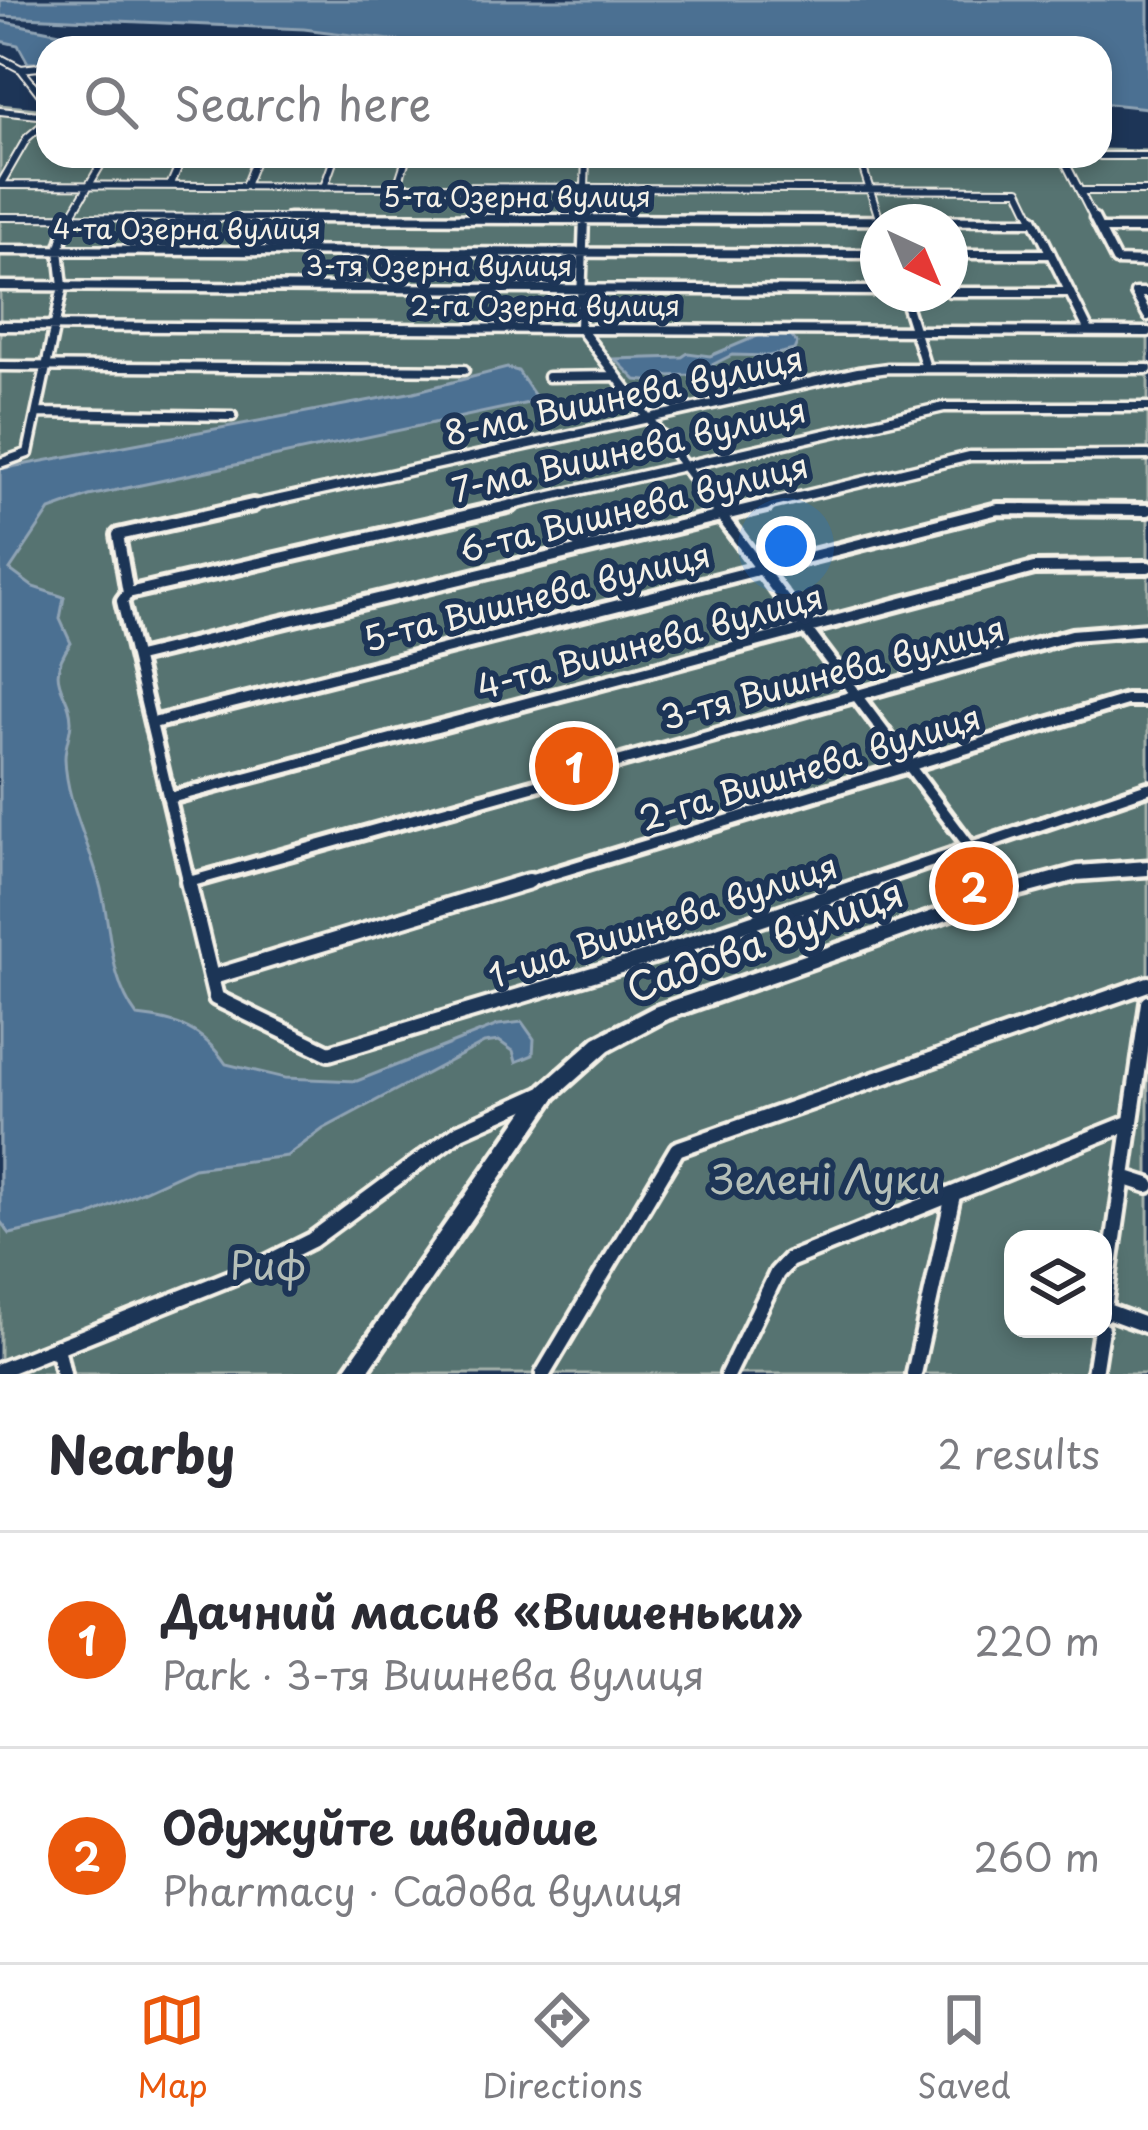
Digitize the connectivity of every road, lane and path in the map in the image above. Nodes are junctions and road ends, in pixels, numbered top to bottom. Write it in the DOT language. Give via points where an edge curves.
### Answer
graph roads {
  1 [pos="0,58"];
  2 [pos="36,67"];
  3 [pos="21,69"];
  4 [pos="36,88"];
  5 [pos="0,111"];
  6 [pos="36,116"];
  7 [pos="36,129"];
  8 [pos="1112,156"];
  9 [pos="1148,156"];
  10 [pos="99,168"];
  11 [pos="178,168"];
  12 [pos="252,168"];
  13 [pos="331,168"];
  14 [pos="403,168"];
  15 [pos="586,168"];
  16 [pos="863,168"];
  17 [pos="1068,168"];
  18 [pos="0,185"];
  19 [pos="88,186"];
  20 [pos="170,186"];
  21 [pos="244,186"];
  22 [pos="324,187"];
  23 [pos="397,187"];
  24 [pos="585,188"];
  25 [pos="870,190"];
  26 [pos="1080,191"];
  27 [pos="1148,191"];
  28 [pos="875,204"];
  29 [pos="0,217"];
  30 [pos="69,218"];
  31 [pos="584,219"];
  32 [pos="968,220"];
  33 [pos="1034,220"];
  34 [pos="860,221"];
  35 [pos="1100,229"];
  36 [pos="1148,229"];
  37 [pos="0,250"];
  38 [pos="59,250"];
  39 [pos="583,252"];
  40 [pos="860,254"];
  41 [pos="968,254"];
  42 [pos="1051,254"];
  43 [pos="1148,262"];
  44 [pos="0,286"];
  45 [pos="63,286"];
  46 [pos="581,289"];
  47 [pos="860,291"];
  48 [pos="968,292"];
  49 [pos="1070,292"];
  50 [pos="1148,293"];
  51 [pos="908,312"];
  52 [pos="1148,316"];
  53 [pos="0,326"];
  54 [pos="54,326"];
  55 [pos="580,328"];
  56 [pos="914,330"];
  57 [pos="1089,331"];
  58 [pos="1148,332"];
  59 [pos="0,366"];
  60 [pos="46,367"];
  61 [pos="926,368"];
  62 [pos="1148,369"];
  63 [pos="464,370"];
  64 [pos="614,376"];
  65 [pos="548,377"];
  66 [pos="1148,407"];
  67 [pos="38,413"];
  68 [pos="232,416"];
  69 [pos="647,419"];
  70 [pos="1148,455"];
  71 [pos="0,463"];
  72 [pos="682,465"];
  73 [pos="1148,510"];
  74 [pos="719,514"];
  75 [pos="1148,567"];
  76 [pos="760,569"];
  77 [pos="128,593"];
  78 [pos="805,628"];
  79 [pos="1148,629"];
  80 [pos="138,657"];
  81 [pos="854,693"];
  82 [pos="1148,700"];
  83 [pos="153,723"];
  84 [pos="910,767"];
  85 [pos="1148,788"];
  86 [pos="170,798"];
  87 [pos="972,849"];
  88 [pos="1148,868"];
  89 [pos="189,882"];
  90 [pos="1005,893"];
  91 [pos="213,977"];
  92 [pos="1148,984"];
  93 [pos="1148,1003"];
  94 [pos="1144,1065"];
  95 [pos="548,1092"];
  96 [pos="1131,1122"];
  97 [pos="1123,1177"];
  98 [pos="1148,1185"];
  99 [pos="953,1195"];
  100 [pos="1112,1251"];
  101 [pos="1112,1315"];
  102 [pos="1148,1326"];
  103 [pos="1100,1338"];
  104 [pos="57,1347"];
  105 [pos="0,1370"];
  106 [pos="63,1374"];
  107 [pos="353,1374"];
  108 [pos="543,1374"];
  109 [pos="728,1374"];
  110 [pos="914,1374"];
  111 [pos="1094,1374"];
  1 -- 3 [label="street"];
  2 -- 3 [label="street"];
  3 -- 4 [label="street"];
  5 -- 6 [label="street"];
  7 -- 18 [label="street"];
  8 -- 9 [label="street"];
  10 -- 19 [label="street"];
  11 -- 20 [label="street"];
  12 -- 21 [label="street"];
  13 -- 22 [label="street"];
  14 -- 23 [label="street"];
  15 -- 24 [label="street"];
  16 -- 25 [label="street"];
  17 -- 26 [label="street"];
  18 -- 19 [label="street"];
  19 -- 20 [label="street"];
  19 -- 30 [label="street"];
  20 -- 21 [label="street"];
  21 -- 22 [label="street"];
  22 -- 23 [label="street"];
  23 -- 24 [label="street"];
  24 -- 25 [label="street"];
  24 -- 31 [label="street"];
  25 -- 28 [label="street"];
  25 -- 33 [label="street" via="1019,190"];
  26 -- 27 [label="street"];
  26 -- 35 [label="street"];
  29 -- 30 [label="street, 5-та Озерна вулиця"];
  30 -- 31 [label="street, 5-та Озерна вулиця"];
  30 -- 38 [label="street"];
  31 -- 34 [label="street, 5-та Озерна вулиця"];
  31 -- 39 [label="street"];
  32 -- 33 [label="street, 5-та Озерна вулиця"];
  33 -- 42 [label="street"];
  35 -- 36 [label="street"];
  35 -- 43 [label="street" via="1116,261"];
  37 -- 38 [label="street, 4-та Озерна вулиця"];
  38 -- 39 [label="street, 4-та Озерна вулиця"];
  38 -- 45 [label="street"];
  39 -- 40 [label="street, 4-та Озерна вулиця"];
  39 -- 46 [label="street"];
  41 -- 42 [label="street"];
  42 -- 49 [label="street"];
  44 -- 45 [label="street, 3-тя Озерна вулиця"];
  45 -- 46 [label="street, 3-тя Озерна вулиця"];
  45 -- 54 [label="street"];
  46 -- 47 [label="street, 3-тя Озерна вулиця"];
  46 -- 55 [label="street"];
  48 -- 49 [label="street"];
  49 -- 57 [label="street"];
  50 -- 52 [label="street" via="1135,293"];
  51 -- 56 [label="street"];
  53 -- 54 [label="street, 2-га Озерна вулиця"];
  54 -- 55 [label="street, 2-га Озерна вулиця"];
  54 -- 60 [label="street"];
  55 -- 56 [label="street, 2-га Озерна вулиця"];
  55 -- 64 [label="street"];
  56 -- 57 [label="street, 2-га Озерна вулиця"];
  56 -- 61 [label="street"];
  57 -- 58 [label="street, 2-га Озерна вулиця"];
  59 -- 60 [label="street"];
  60 -- 63 [label="street"];
  60 -- 67 [label="street"];
  61 -- 62 [label="street, 8-ма Вишнева вулиця"];
  61 -- 69 [label="street, 8-ма Вишнева вулиця" via="858,372"];
  64 -- 65 [label="street"];
  64 -- 69 [label="street"];
  66 -- 72 [label="street, 7-ма Вишнева вулиця" via="944,407"];
  67 -- 68 [label="street"];
  67 -- 71 [label="street" via="28,453"];
  69 -- 72 [label="street"];
  69 -- 77 [label="street, 8-ма Вишнева вулиця" via="118,535"];
  70 -- 74 [label="street, 6-та Вишнева вулиця" via="970,456"];
  72 -- 74 [label="street"];
  72 -- 77 [label="street, 7-ма Вишнева вулиця"];
  73 -- 76 [label="street, 5-та Вишнева вулиця" via="998,509"];
  74 -- 76 [label="street"];
  74 -- 80 [label="street, 6-та Вишнева вулиця"];
  75 -- 78 [label="street, 4-та Вишнева вулиця" via="1034,568"];
  76 -- 78 [label="street"];
  76 -- 83 [label="street, 5-та Вишнева вулиця"];
  77 -- 80 [label="street" via="122,601"];
  78 -- 81 [label="street"];
  78 -- 86 [label="street, 4-та Вишнева вулиця"];
  79 -- 81 [label="street, 3-тя Вишнева вулиця" via="1072,635"];
  80 -- 83 [label="street"];
  81 -- 84 [label="street"];
  81 -- 89 [label="street, 3-тя Вишнева вулиця"];
  82 -- 84 [label="street, 2-га Вишнева вулиця"];
  83 -- 86 [label="street"];
  84 -- 87 [label="street"];
  84 -- 91 [label="street, 2-га Вишнева вулиця"];
  85 -- 87 [label="street, 1-ша Вишнева вулиця"];
  86 -- 89 [label="street"];
  87 -- 90 [label="street"];
  87 -- 91 [label="street, 1-ша Вишнева вулиця" via="329,1053 216,998"];
  88 -- 90 [label="street, Садова вулиця" via="1077,873"];
  89 -- 91 [label="street"];
  90 -- 95 [label="street, Садова вулиця" via="661,1013 602,1044"];
  92 -- 108 [label="street" via="677,1149"];
  93 -- 94 [label="street"];
  94 -- 96 [label="street"];
  95 -- 104 [label="street" via="460,1131 312,1240"];
  95 -- 107 [label="street, Садова вулиця"];
  96 -- 97 [label="street"];
  96 -- 99 [label="street"];
  97 -- 98 [label="street"];
  97 -- 100 [label="street"];
  99 -- 109 [label="street" via="789,1260"];
  99 -- 110 [label="street"];
  101 -- 102 [label="street"];
  103 -- 111 [label="street"];
  104 -- 105 [label="street"];
  104 -- 106 [label="street"];
}
